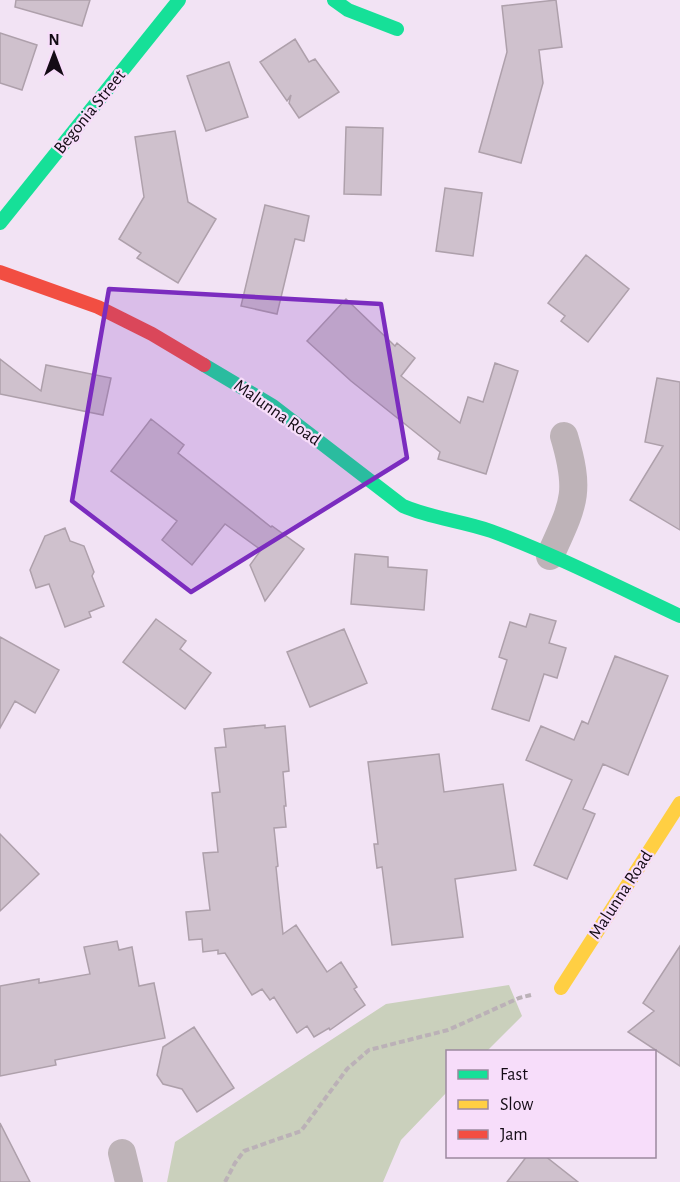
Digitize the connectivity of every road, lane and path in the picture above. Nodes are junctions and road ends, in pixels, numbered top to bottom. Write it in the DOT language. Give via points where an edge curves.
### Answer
graph roads {
  1 [pos="179,0"];
  2 [pos="334,0"];
  3 [pos="397,29"];
  4 [pos="0,223"];
  5 [pos="0,272"];
  6 [pos="564,436"];
  7 [pos="550,556"];
  8 [pos="680,616"];
  9 [pos="680,803"];
  10 [pos="561,988"];
  11 [pos="122,1153"];
  12 [pos="129,1182"];
  13 [pos="225,1182"];
  1 -- 4 [label="street, Begonia Street"];
  2 -- 3 [label="street" via="348,10"];
  5 -- 7 [label="street, Malunna Road" via="98,307 152,334 273,406 403,506 421,515 490,531"];
  6 -- 7 [label="street" via="573,466 574,493 571,510"];
  7 -- 8 [label="street, Malunna Road"];
  9 -- 10 [label="street, Malunna Road"];
  10 -- 13 [label="path" via="519,998 448,1030 369,1050 347,1069 301,1131 244,1151"];
  11 -- 12 [label="street"];
}
